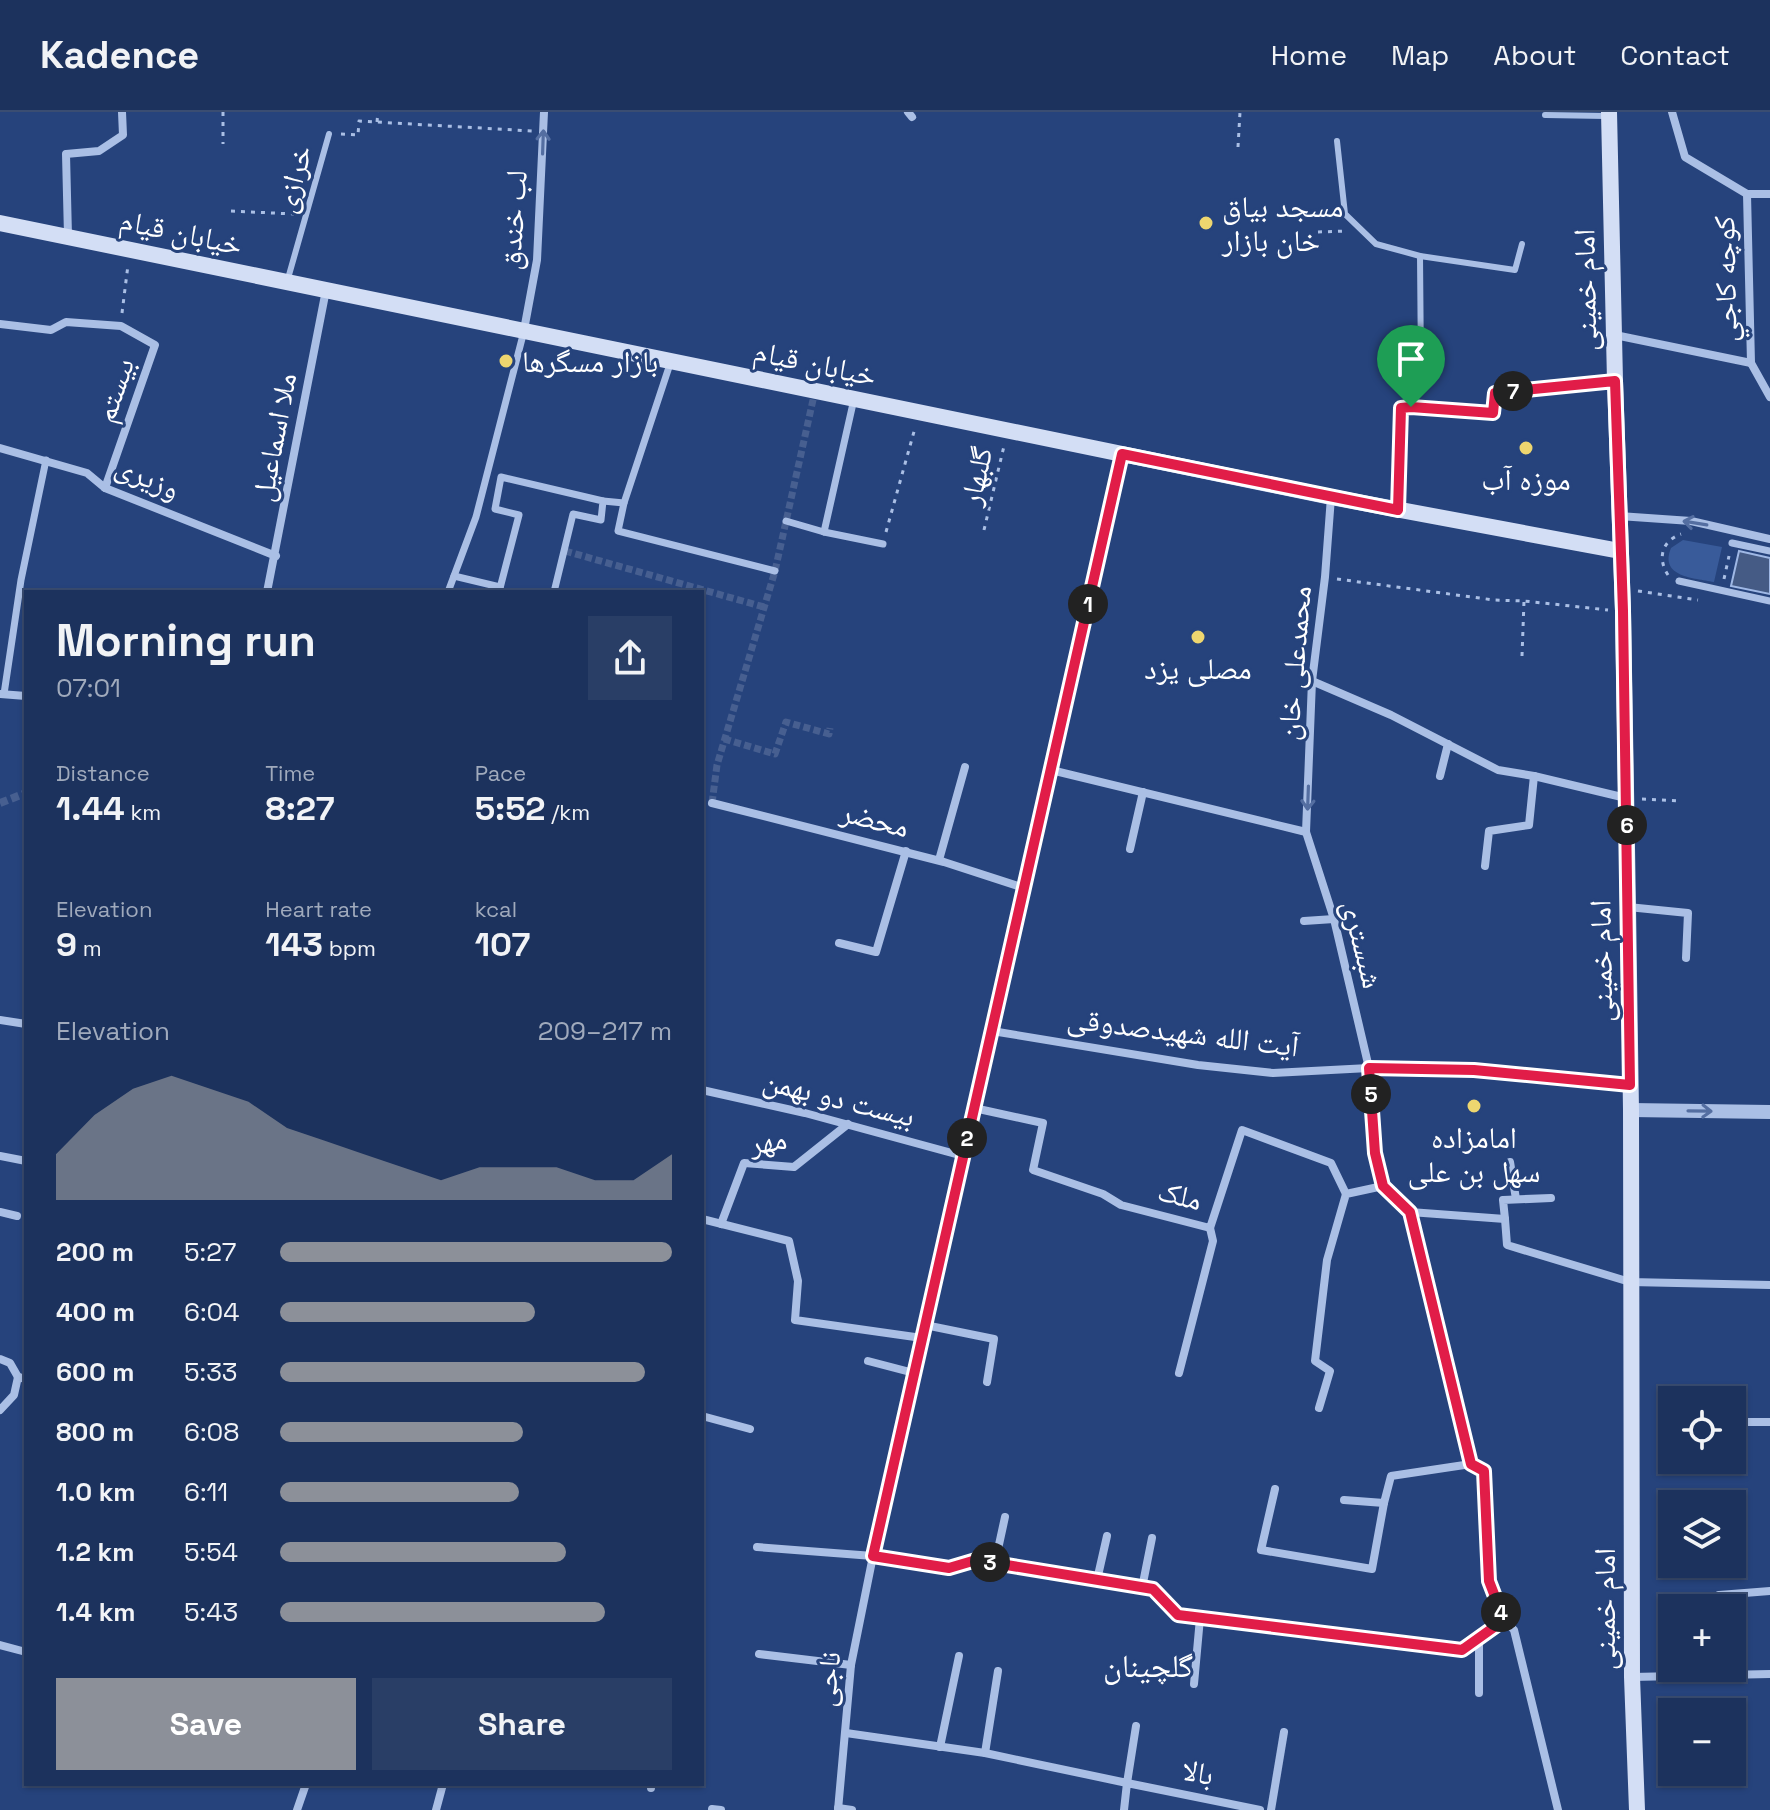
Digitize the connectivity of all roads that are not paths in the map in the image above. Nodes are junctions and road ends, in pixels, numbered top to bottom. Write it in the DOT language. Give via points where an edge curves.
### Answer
graph roads {
  1 [pos="122,112"];
  2 [pos="544,112"];
  3 [pos="1672,112"];
  4 [pos="1609,114"];
  5 [pos="1545,115"];
  6 [pos="329,134"];
  7 [pos="1337,141"];
  8 [pos="1747,194"];
  9 [pos="1770,194"];
  10 [pos="0,223"];
  11 [pos="68,237"];
  12 [pos="1522,244"];
  13 [pos="1420,256"];
  14 [pos="287,282"];
  15 [pos="326,290"];
  16 [pos="0,324"];
  17 [pos="524,331"];
  18 [pos="1614,335"];
  19 [pos="671,361"];
  20 [pos="1751,363"];
  21 [pos="1615,381"];
  22 [pos="1770,397"];
  23 [pos="854,399"];
  24 [pos="1411,407"];
  25 [pos="0,448"];
  26 [pos="1122,454"];
  27 [pos="46,460"];
  28 [pos="486,478"];
  29 [pos="500,483"];
  30 [pos="105,488"];
  31 [pos="1331,497"];
  32 [pos="603,501"];
  33 [pos="624,503"];
  34 [pos="1398,510"];
  35 [pos="1619,516"];
  36 [pos="786,521"];
  37 [pos="824,532"];
  38 [pos="1770,539"];
  39 [pos="1732,543"];
  40 [pos="883,544"];
  41 [pos="1620,551"];
  42 [pos="1770,551"];
  43 [pos="276,556"];
  44 [pos="775,571"];
  45 [pos="454,576"];
  46 [pos="1679,581"];
  47 [pos="268,590"];
  48 [pos="449,590"];
  49 [pos="499,590"];
  50 [pos="554,590"];
  51 [pos="1770,601"];
  52 [pos="1312,681"];
  53 [pos="2,694"];
  54 [pos="24,696"];
  55 [pos="1448,744"];
  56 [pos="965,767"];
  57 [pos="1051,770"];
  58 [pos="1440,776"];
  59 [pos="1534,776"];
  60 [pos="1143,792"];
  61 [pos="1626,798"];
  62 [pos="712,803"];
  63 [pos="1306,832"];
  64 [pos="1130,849"];
  65 [pos="906,851"];
  66 [pos="939,860"];
  67 [pos="1485,866"];
  68 [pos="1024,888"];
  69 [pos="1628,907"];
  70 [pos="1334,919"];
  71 [pos="1304,921"];
  72 [pos="839,943"];
  73 [pos="1686,958"];
  74 [pos="0,1020"];
  75 [pos="24,1024"];
  76 [pos="992,1031"];
  77 [pos="1369,1068"];
  78 [pos="1587,1081"];
  79 [pos="704,1090"];
  80 [pos="974,1108"];
  81 [pos="1631,1110"];
  82 [pos="1770,1112"];
  83 [pos="848,1124"];
  84 [pos="0,1156"];
  85 [pos="963,1156"];
  86 [pos="24,1161"];
  87 [pos="1510,1162"];
  88 [pos="1383,1186"];
  89 [pos="1346,1194"];
  90 [pos="1551,1198"];
  91 [pos="1516,1199"];
  92 [pos="0,1212"];
  93 [pos="1410,1212"];
  94 [pos="17,1216"];
  95 [pos="1505,1219"];
  96 [pos="704,1220"];
  97 [pos="721,1224"];
  98 [pos="1210,1228"];
  99 [pos="1630,1282"];
  100 [pos="1770,1285"];
  101 [pos="925,1325"];
  102 [pos="922,1338"];
  103 [pos="0,1359"];
  104 [pos="868,1361"];
  105 [pos="914,1373"];
  106 [pos="1179,1373"];
  107 [pos="22,1378"];
  108 [pos="987,1382"];
  109 [pos="1319,1408"];
  110 [pos="0,1410"];
  111 [pos="704,1417"];
  112 [pos="1746,1422"];
  113 [pos="1770,1422"];
  114 [pos="750,1429"];
  115 [pos="1471,1464"];
  116 [pos="1275,1489"];
  117 [pos="1344,1500"];
  118 [pos="1384,1503"];
  119 [pos="1005,1517"];
  120 [pos="1107,1536"];
  121 [pos="1152,1538"];
  122 [pos="757,1547"];
  123 [pos="873,1556"];
  124 [pos="995,1563"];
  125 [pos="1097,1580"];
  126 [pos="1142,1588"];
  127 [pos="1770,1591"];
  128 [pos="1732,1594"];
  129 [pos="1200,1618"];
  130 [pos="1504,1620"];
  131 [pos="1479,1638"];
  132 [pos="0,1645"];
  133 [pos="24,1651"];
  134 [pos="759,1654"];
  135 [pos="959,1656"];
  136 [pos="851,1665"];
  137 [pos="998,1671"];
  138 [pos="1770,1674"];
  139 [pos="1632,1677"];
  140 [pos="1194,1684"];
  141 [pos="1479,1693"];
  142 [pos="1136,1726"];
  143 [pos="1284,1732"];
  144 [pos="846,1733"];
  145 [pos="940,1747"];
  146 [pos="985,1753"];
  147 [pos="1127,1783"];
  148 [pos="305,1786"];
  149 [pos="442,1786"];
  150 [pos="1210,1798"];
  151 [pos="838,1809"];
  152 [pos="297,1810"];
  153 [pos="436,1810"];
  154 [pos="852,1810"];
  155 [pos="1124,1810"];
  156 [pos="1207,1810"];
  157 [pos="1260,1810"];
  158 [pos="1271,1810"];
  159 [pos="1558,1810"];
  160 [pos="1637,1810"];
  1 -- 11 [label="street" via="123,135 99,151 66,154"];
  17 -- 2 [label="street, لب خندق, one-way" via="537,260"];
  3 -- 8 [label="street" via="1685,157"];
  4 -- 5 [label="lane"];
  4 -- 18 [label="main road, امام خمینی"];
  6 -- 14 [label="lane, خرازی"];
  7 -- 13 [label="lane" via="1345,214 1376,244"];
  8 -- 9 [label="street"];
  8 -- 20 [label="street, کوچه کاجي"];
  10 -- 11 [label="main road, خیابان قیام"];
  11 -- 14 [label="main road, خیابان قیام"];
  12 -- 13 [label="lane" via="1515,270"];
  13 -- 24 [label="lane" via="1421,370"];
  14 -- 15 [label="main road, خیابان قیام"];
  15 -- 17 [label="main road, خیابان قیام"];
  15 -- 43 [label="street, ملا اسماعیل"];
  16 -- 30 [label="street, بیستم" via="51,330 66,322 121,326 155,345"];
  17 -- 19 [label="main road, خیابان قیام"];
  17 -- 28 [label="street"];
  18 -- 20 [label="street"];
  18 -- 21 [label="main road, امام خمینی"];
  19 -- 23 [label="main road, خیابان قیام"];
  19 -- 33 [label="street"];
  20 -- 22 [label="street"];
  21 -- 24 [label="lane" via="1495,393 1493,413"];
  21 -- 35 [label="main road, امام خمینی"];
  23 -- 26 [label="main road, خیابان قیام"];
  23 -- 37 [label="street"];
  24 -- 34 [label="lane" via="1401,408"];
  25 -- 27 [label="street, وزیری"];
  26 -- 31 [label="main road, خیابان قیام"];
  26 -- 57 [label="street, ناجی"];
  27 -- 30 [label="street, وزیری" via="87,473"];
  27 -- 53 [label="street"];
  28 -- 29 [label="street"];
  28 -- 45 [label="street"];
  29 -- 32 [label="street" via="501,477"];
  29 -- 49 [label="street" via="495,509 519,515"];
  30 -- 43 [label="street, وزیری"];
  31 -- 34 [label="main road, خیابان قیام"];
  31 -- 52 [label="street, محمدعلی خان"];
  32 -- 33 [label="street"];
  32 -- 50 [label="street" via="601,520 573,514"];
  33 -- 44 [label="street" via="618,531"];
  34 -- 41 [label="main road, خیابان قیام"];
  38 -- 35 [label="street, one-way" via="1691,521"];
  35 -- 41 [label="main road, امام خمینی"];
  36 -- 37 [label="street"];
  37 -- 40 [label="street"];
  39 -- 42 [label="street"];
  41 -- 61 [label="main road, امام خمینی"];
  43 -- 47 [label="street, ملا اسماعیل"];
  45 -- 48 [label="street"];
  45 -- 49 [label="street"];
  46 -- 51 [label="street"];
  52 -- 55 [label="street"];
  52 -- 63 [label="street, محمدعلی خان, one-way"];
  53 -- 54 [label="street"];
  55 -- 58 [label="street"];
  55 -- 59 [label="street" via="1498,770"];
  56 -- 66 [label="street"];
  57 -- 60 [label="street"];
  57 -- 68 [label="street, ناجی"];
  59 -- 61 [label="street"];
  59 -- 67 [label="street" via="1529,825 1489,831"];
  60 -- 63 [label="street"];
  60 -- 64 [label="street"];
  61 -- 69 [label="main road, امام خمینی"];
  62 -- 65 [label="street, محضر"];
  63 -- 70 [label="street, شبستری"];
  65 -- 66 [label="street, محضر"];
  65 -- 72 [label="street" via="876,952"];
  66 -- 68 [label="street, محضر"];
  68 -- 76 [label="street, ناجی"];
  69 -- 73 [label="street" via="1688,913"];
  69 -- 81 [label="main road, امام خمینی"];
  70 -- 71 [label="street"];
  70 -- 77 [label="street, شبستری"];
  74 -- 75 [label="street"];
  76 -- 77 [label="street, آیت الله شهیدصدوقی" via="1273,1073"];
  76 -- 80 [label="street, ناجی"];
  77 -- 78 [label="street, آیت الله شهیدصدوقی" via="1474,1070"];
  77 -- 88 [label="street, شبستری" via="1375,1153"];
  79 -- 83 [label="street, بیست دو بهمن"];
  80 -- 85 [label="street, ناجی"];
  80 -- 98 [label="street, ملک" via="1043,1123 1033,1170 1121,1205"];
  81 -- 82 [label="street, one-way"];
  81 -- 99 [label="main road, امام خمینی"];
  83 -- 85 [label="street, بیست دو بهمن"];
  83 -- 97 [label="street, مهر" via="794,1167 744,1163"];
  84 -- 86 [label="street"];
  85 -- 101 [label="street, ناجی"];
  87 -- 91 [label="street"];
  88 -- 89 [label="street"];
  88 -- 93 [label="street"];
  89 -- 98 [label="street, ملک" via="1331,1163 1242,1130"];
  89 -- 109 [label="street" via="1327,1260 1315,1361 1330,1371"];
  90 -- 91 [label="street"];
  91 -- 95 [label="street" via="1503,1200"];
  92 -- 94 [label="street"];
  93 -- 95 [label="street"];
  93 -- 115 [label="street"];
  95 -- 99 [label="street" via="1507,1245"];
  96 -- 97 [label="street"];
  97 -- 102 [label="street" via="789,1241 798,1281 795,1320"];
  98 -- 106 [label="street" via="1213,1241"];
  99 -- 100 [label="street"];
  99 -- 139 [label="main road, امام خمینی"];
  101 -- 102 [label="street, ناجی"];
  101 -- 108 [label="street" via="994,1339"];
  102 -- 105 [label="street, ناجی"];
  103 -- 107 [label="street"];
  104 -- 105 [label="street"];
  105 -- 123 [label="street, ناجی"];
  107 -- 110 [label="street"];
  111 -- 114 [label="street"];
  112 -- 113 [label="street"];
  115 -- 118 [label="street" via="1391,1476"];
  115 -- 130 [label="street" via="1484,1471 1489,1581"];
  116 -- 118 [label="street" via="1261,1550 1372,1569"];
  117 -- 118 [label="street"];
  119 -- 124 [label="street"];
  120 -- 125 [label="street"];
  121 -- 126 [label="street"];
  122 -- 123 [label="street"];
  123 -- 124 [label="street" via="949,1568 976,1560"];
  123 -- 136 [label="street, ناجی"];
  124 -- 125 [label="street"];
  125 -- 126 [label="street"];
  126 -- 129 [label="street" via="1153,1589 1178,1615"];
  127 -- 128 [label="street"];
  129 -- 131 [label="street" via="1462,1650"];
  129 -- 140 [label="street"];
  130 -- 131 [label="street"];
  130 -- 159 [label="street" via="1514,1630"];
  131 -- 141 [label="street"];
  132 -- 133 [label="street"];
  134 -- 136 [label="street"];
  135 -- 145 [label="street"];
  136 -- 144 [label="street, ناجی"];
  137 -- 146 [label="street"];
  138 -- 139 [label="street"];
  139 -- 160 [label="main road, امام خمینی"];
  142 -- 147 [label="street"];
  143 -- 158 [label="street"];
  144 -- 145 [label="street, بالا"];
  144 -- 151 [label="street, ناجی"];
  145 -- 146 [label="street, بالا"];
  146 -- 147 [label="street, بالا"];
  147 -- 150 [label="street, بالا"];
  147 -- 155 [label="street"];
  148 -- 152 [label="street"];
  149 -- 153 [label="street"];
  150 -- 156 [label="street"];
  150 -- 157 [label="street, بالا"];
  151 -- 154 [label="street"];
}
